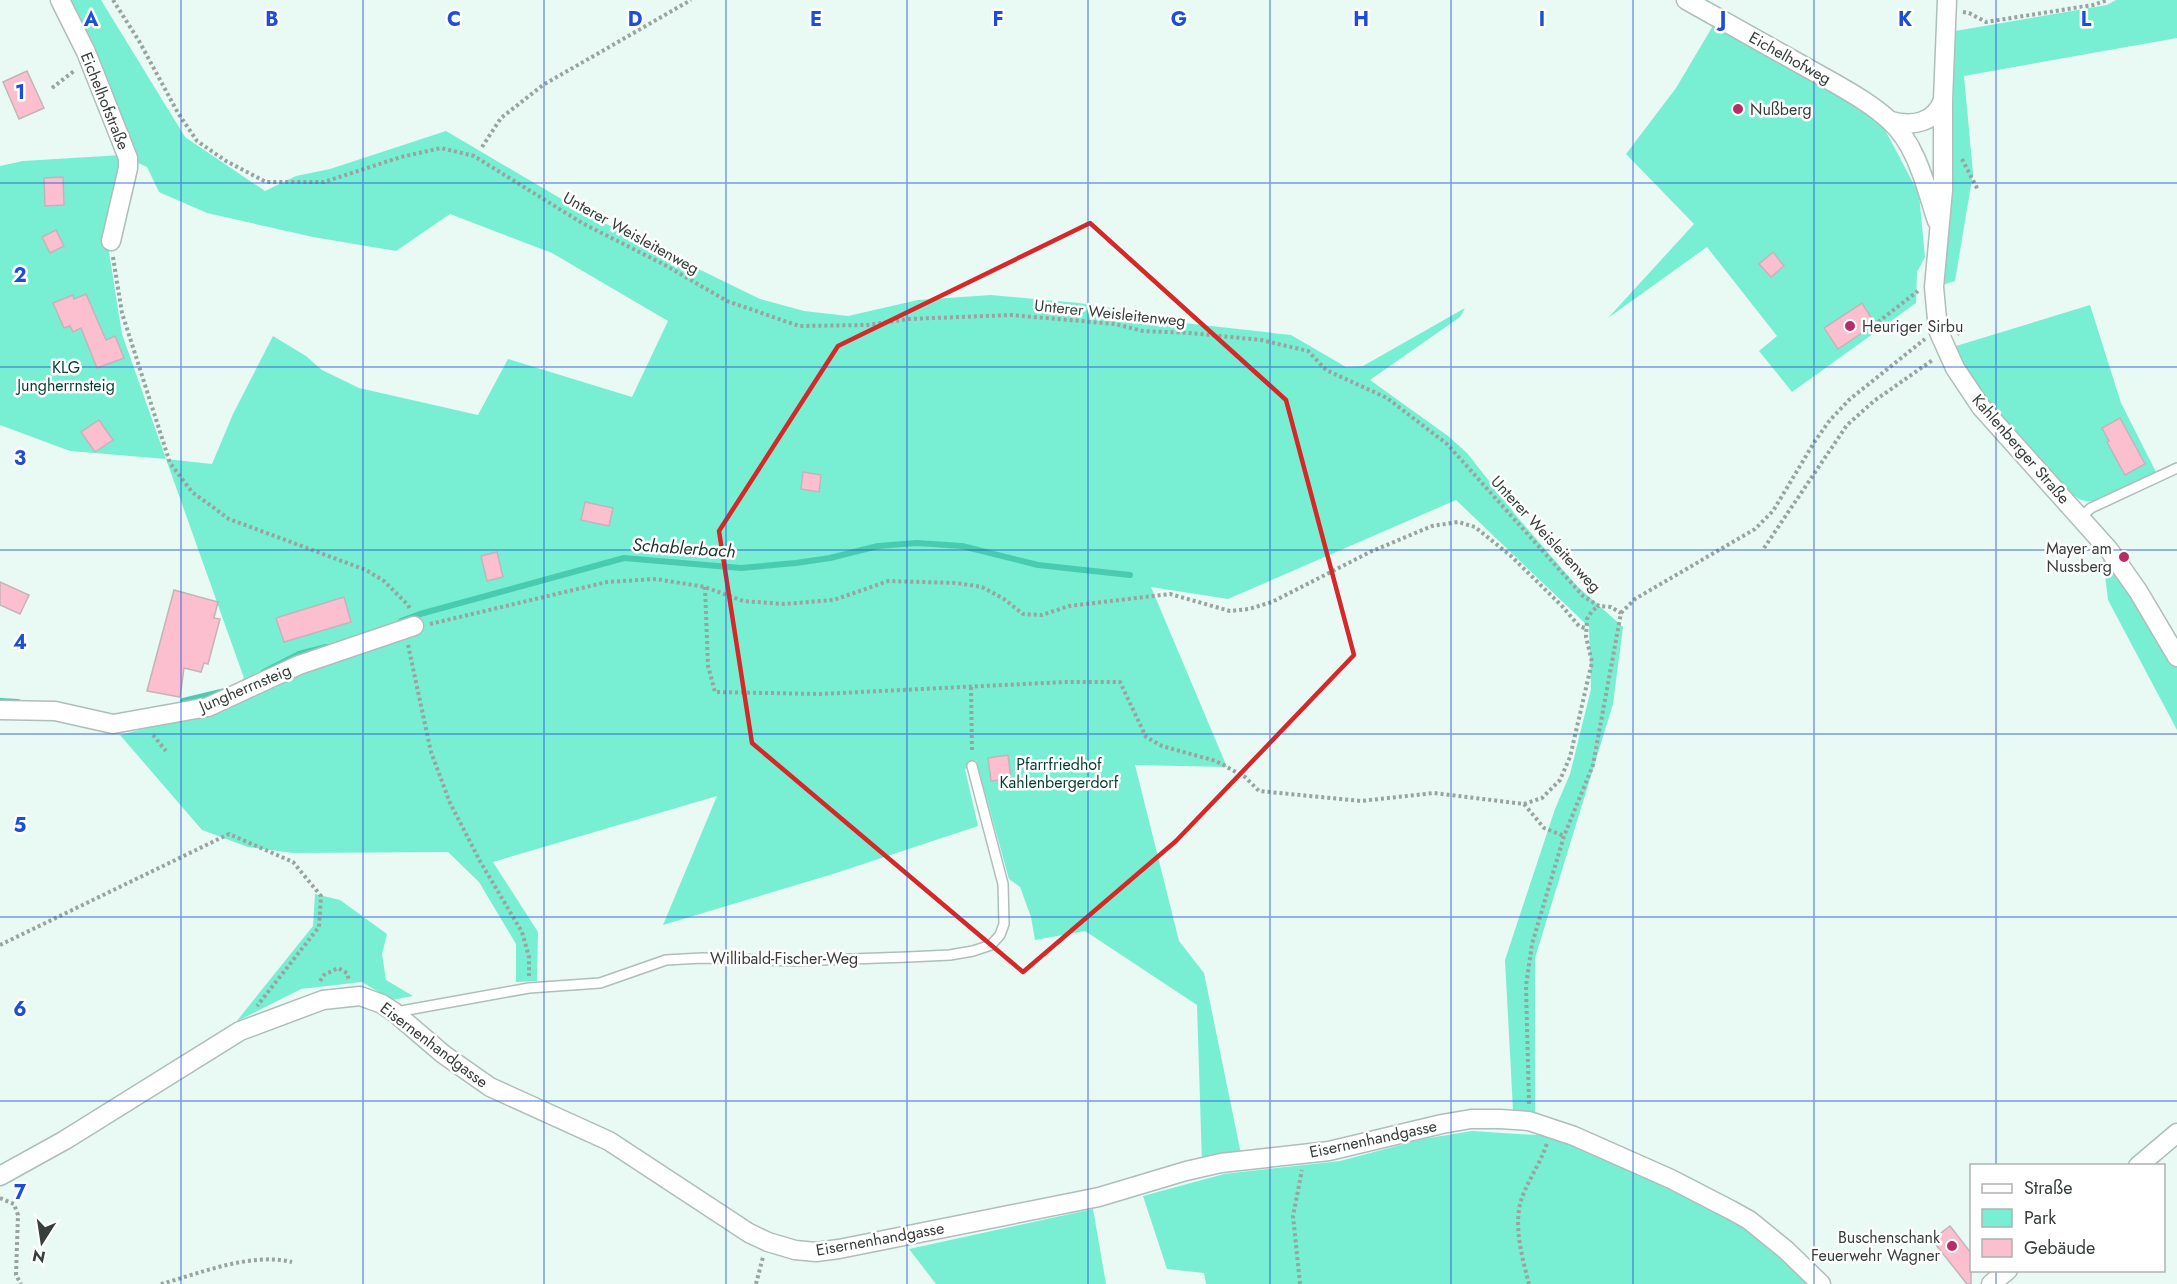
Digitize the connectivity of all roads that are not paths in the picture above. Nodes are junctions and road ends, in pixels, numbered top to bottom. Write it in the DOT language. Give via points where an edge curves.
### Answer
graph roads {
  1 [pos="60,0"];
  2 [pos="1686,0"];
  3 [pos="1947,6"];
  4 [pos="1942,100"];
  5 [pos="1891,121"];
  6 [pos="1940,227"];
  7 [pos="111,241"];
  8 [pos="2177,468"];
  9 [pos="2081,517"];
  10 [pos="414,626"];
  11 [pos="2177,657"];
  12 [pos="0,710"];
  13 [pos="972,766"];
  14 [pos="394,1012"];
  15 [pos="2177,1133"];
  16 [pos="2140,1164"];
  17 [pos="0,1176"];
  18 [pos="2006,1272"];
  19 [pos="1821,1284"];
  20 [pos="1991,1284"];
  1 -- 7 [label="street, Eichelhofstraße" via="86,52 128,158"];
  2 -- 5 [label="street, Eichelhofweg" via="1852,93"];
  3 -- 4 [label="street, Kahlenberger Straße"];
  4 -- 5 [label="street" via="1935,114 1921,122"];
  4 -- 6 [label="street, Kahlenberger Straße"];
  5 -- 6 [label="street, Eichelhofweg" via="1911,150"];
  6 -- 9 [label="street, Kahlenberger Straße" via="1934,287 1938,330 1948,352 1981,407"];
  8 -- 9 [label="lane" via="2091,508"];
  9 -- 11 [label="street, Kahlenberger Straße" via="2138,591"];
  10 -- 12 [label="street, Jungherrnsteig" via="299,665 208,707 113,724 55,711"];
  13 -- 14 [label="lane, Willibald-Fischer-Weg" via="1003,884 1004,924 991,945 950,955 908,957 666,960 600,983 529,988"];
  14 -- 17 [label="street, Eisernenhandgasse" via="351,996 300,1007 240,1031"];
  14 -- 19 [label="street, Eisernenhandgasse" via="442,1054 490,1087 609,1141 729,1220 768,1242 795,1250 839,1250 1099,1197 1212,1165 1349,1148 1471,1119 1529,1121 1612,1151 1749,1220"];
  15 -- 16 [label="street"];
  18 -- 20 [label="street"];
}
